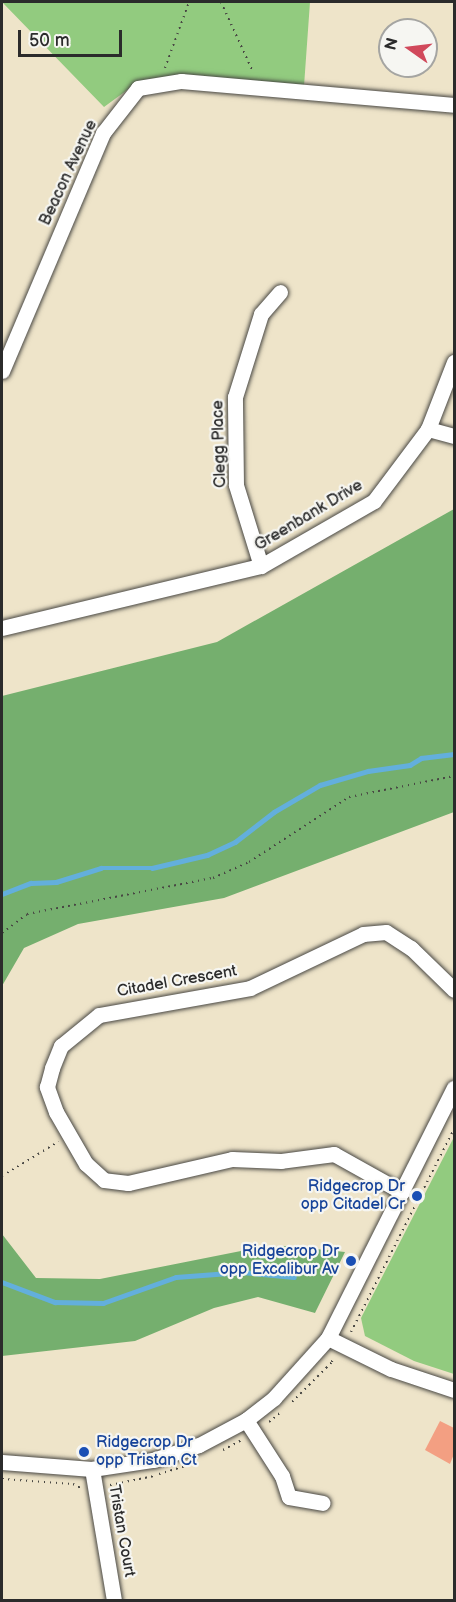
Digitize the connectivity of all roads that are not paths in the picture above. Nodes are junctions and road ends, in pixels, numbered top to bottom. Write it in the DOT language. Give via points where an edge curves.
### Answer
graph roads {
  1 [pos="454,105"];
  2 [pos="280,292"];
  3 [pos="454,362"];
  4 [pos="2,371"];
  5 [pos="428,429"];
  6 [pos="454,436"];
  7 [pos="261,566"];
  8 [pos="2,628"];
  9 [pos="454,990"];
  10 [pos="454,1088"];
  11 [pos="402,1192"];
  12 [pos="328,1338"];
  13 [pos="454,1390"];
  14 [pos="250,1426"];
  15 [pos="2,1462"];
  16 [pos="92,1468"];
  17 [pos="322,1503"];
  18 [pos="114,1600"];
  1 -- 4 [label="street, Beacon Avenue" via="181,81 138,88 104,133"];
  2 -- 7 [label="street, Clegg Place" via="261,314 235,397 236,485"];
  3 -- 5 [label="street, Greenbank Drive"];
  5 -- 6 [label="street"];
  5 -- 7 [label="street, Greenbank Drive" via="374,501"];
  7 -- 8 [label="street, Greenbank Drive"];
  9 -- 11 [label="street, Citadel Crescent" via="411,948 386,932 363,934 250,987 99,1015 61,1046 47,1087 86,1164 104,1180 128,1183 232,1159 281,1161 334,1154"];
  10 -- 11 [label="street"];
  11 -- 12 [label="street"];
  12 -- 13 [label="street" via="416,1379"];
  12 -- 14 [label="street"];
  14 -- 16 [label="street" via="153,1460"];
  14 -- 17 [label="street" via="282,1476 289,1497"];
  15 -- 16 [label="street"];
  16 -- 18 [label="street, Tristan Court"];
}
